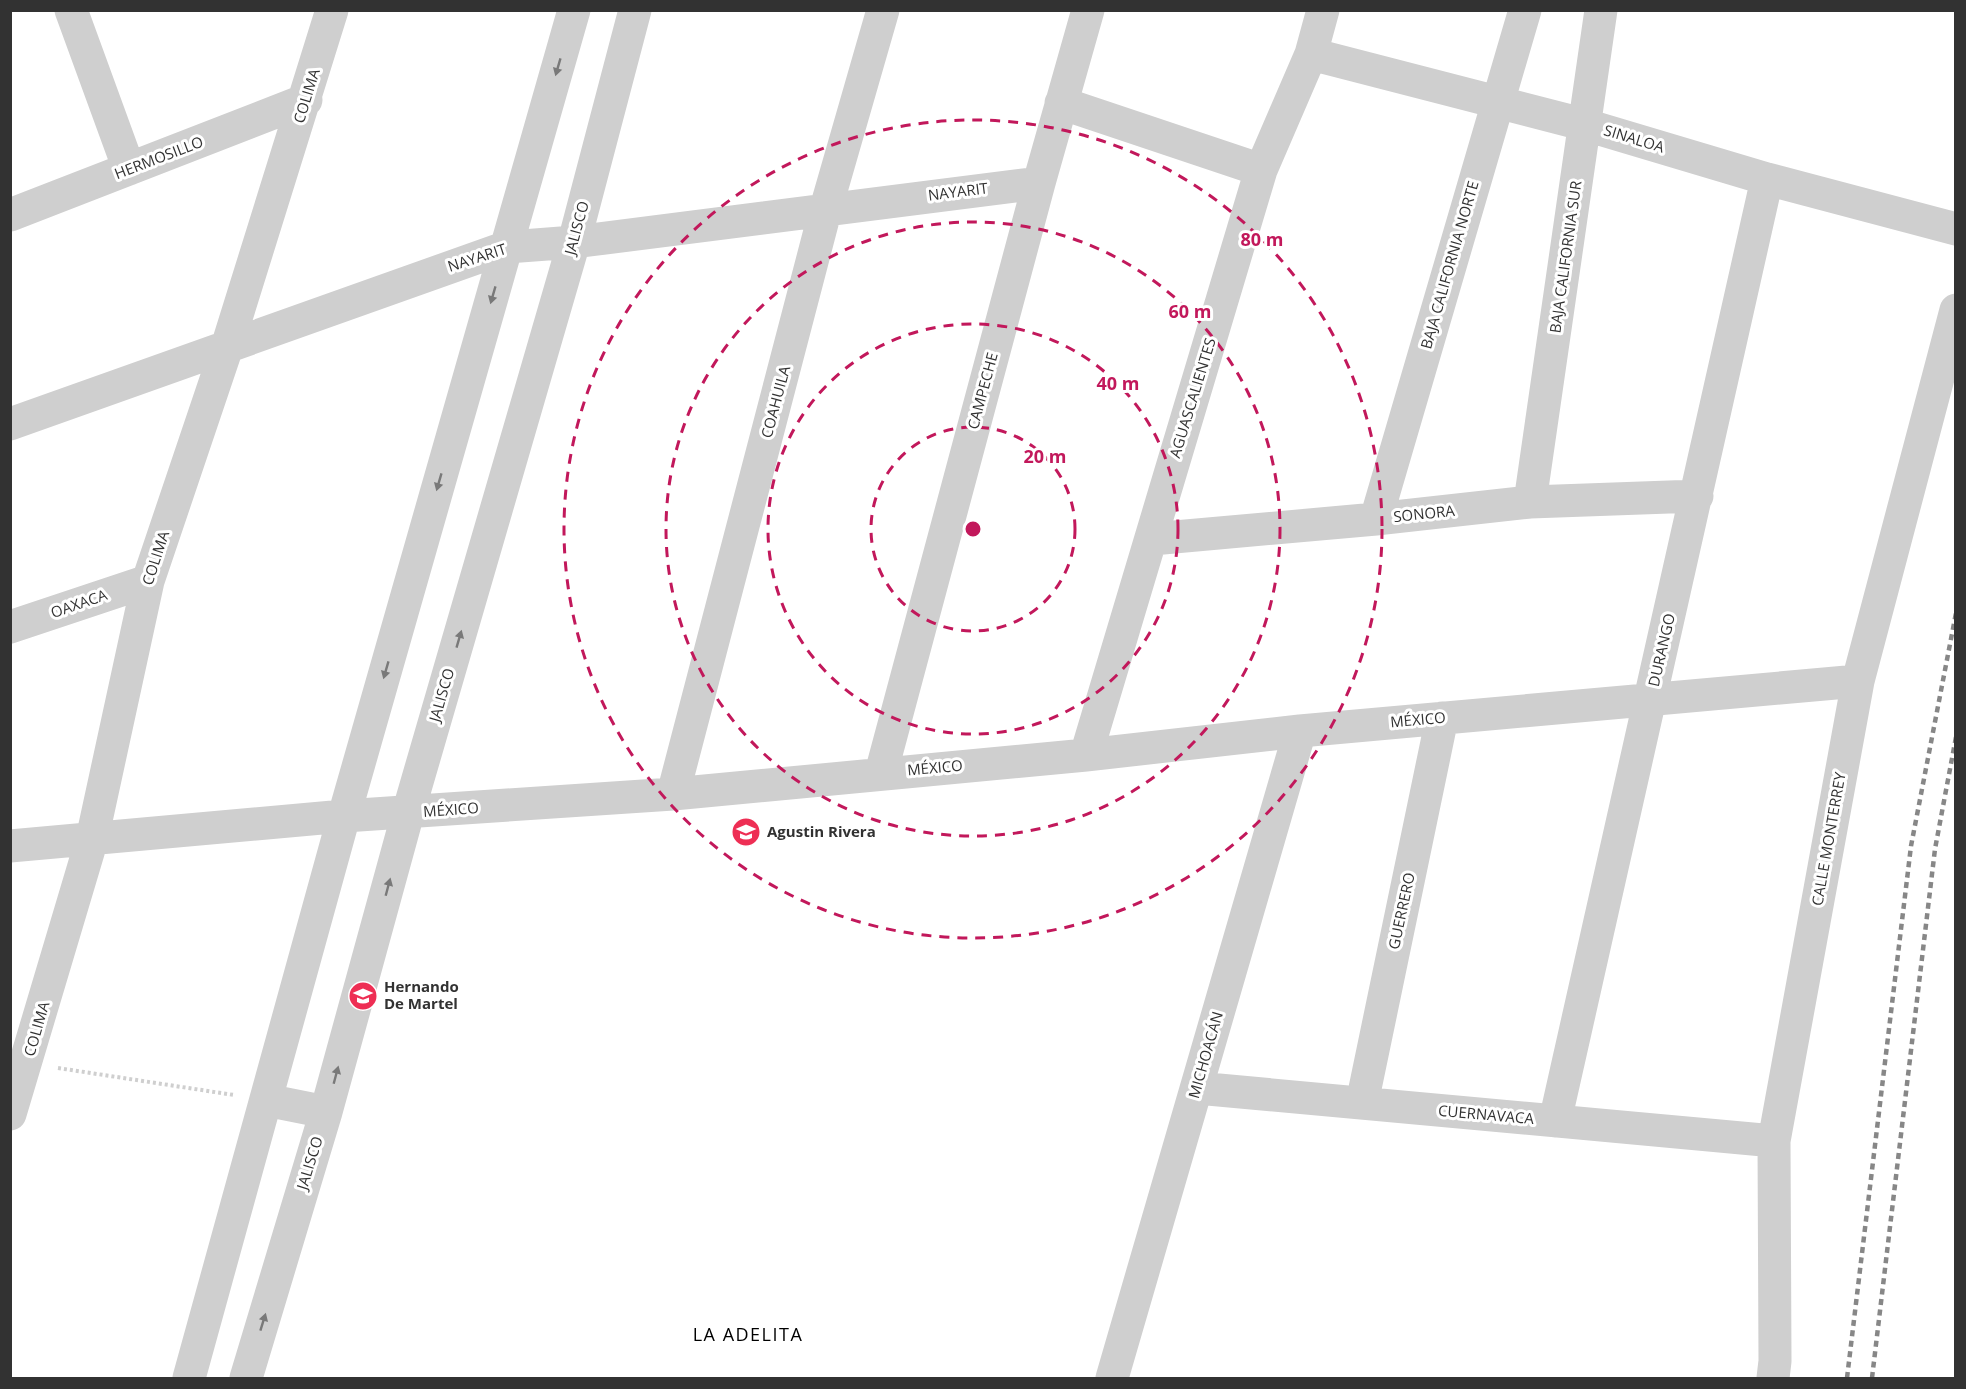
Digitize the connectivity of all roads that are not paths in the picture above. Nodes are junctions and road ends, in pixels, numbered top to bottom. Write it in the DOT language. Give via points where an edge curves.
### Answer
graph roads {
  1 [pos="72,10"];
  2 [pos="333,10"];
  3 [pos="574,10"];
  4 [pos="635,10"];
  5 [pos="883,10"];
  6 [pos="1088,10"];
  7 [pos="1323,10"];
  8 [pos="1525,10"];
  9 [pos="1601,10"];
  10 [pos="1311,54"];
  11 [pos="306,100"];
  12 [pos="1497,102"];
  13 [pos="1061,104"];
  14 [pos="1586,124"];
  15 [pos="129,169"];
  16 [pos="1261,170"];
  17 [pos="1767,179"];
  18 [pos="1039,183"];
  19 [pos="826,208"];
  20 [pos="10,215"];
  21 [pos="1956,230"];
  22 [pos="574,242"];
  23 [pos="507,247"];
  24 [pos="1956,310"];
  25 [pos="227,346"];
  26 [pos="10,424"];
  27 [pos="1697,496"];
  28 [pos="1530,502"];
  29 [pos="1376,519"];
  30 [pos="1152,538"];
  31 [pos="148,581"];
  32 [pos="10,627"];
  33 [pos="1858,681"];
  34 [pos="1651,699"];
  35 [pos="1442,718"];
  36 [pos="1300,731"];
  37 [pos="1086,754"];
  38 [pos="881,773"];
  39 [pos="673,794"];
  40 [pos="408,813"];
  41 [pos="344,816"];
  42 [pos="92,838"];
  43 [pos="10,846"];
  44 [pos="19,1064"];
  45 [pos="1197,1088"];
  46 [pos="266,1100"];
  47 [pos="1362,1103"];
  48 [pos="326,1112"];
  49 [pos="10,1114"];
  50 [pos="1555,1121"];
  51 [pos="1774,1141"];
  52 [pos="189,1378"];
  53 [pos="246,1378"];
  54 [pos="1112,1378"];
  55 [pos="1773,1378"];
  1 -- 15 [label="street"];
  2 -- 11 [label="street, COLIMA"];
  3 -- 23 [label="street, one-way"];
  4 -- 22 [label="street, JALISCO"];
  5 -- 19 [label="street, COAHUILA"];
  6 -- 13 [label="street, CAMPECHE"];
  7 -- 10 [label="street, AGUASCALIENTES"];
  8 -- 12 [label="street, BAJA CALIFORNIA NORTE"];
  9 -- 14 [label="street, BAJA CALIFORNIA SUR"];
  10 -- 12 [label="street, SINALOA"];
  10 -- 16 [label="street, AGUASCALIENTES"];
  11 -- 15 [label="street, HERMOSILLO"];
  11 -- 25 [label="street, COLIMA"];
  12 -- 14 [label="street, SINALOA"];
  12 -- 29 [label="street, BAJA CALIFORNIA NORTE"];
  13 -- 16 [label="street"];
  13 -- 18 [label="street, CAMPECHE"];
  14 -- 17 [label="street, SINALOA"];
  14 -- 28 [label="street, BAJA CALIFORNIA SUR"];
  15 -- 20 [label="street, HERMOSILLO"];
  16 -- 30 [label="street, AGUASCALIENTES"];
  17 -- 21 [label="street, SINALOA"];
  17 -- 27 [label="street, DURANGO"];
  18 -- 19 [label="street, NAYARIT"];
  18 -- 38 [label="street, CAMPECHE"];
  19 -- 22 [label="street, NAYARIT"];
  19 -- 39 [label="street, COAHUILA"];
  22 -- 23 [label="street, NAYARIT"];
  40 -- 22 [label="street, JALISCO, one-way"];
  23 -- 25 [label="street, NAYARIT"];
  23 -- 41 [label="street, one-way"];
  24 -- 33 [label="street, CALLE MONTERREY"];
  25 -- 26 [label="street, NAYARIT"];
  25 -- 31 [label="street, COLIMA"];
  27 -- 28 [label="street, SONORA"];
  27 -- 34 [label="street, DURANGO"];
  28 -- 29 [label="street, SONORA"];
  29 -- 30 [label="street, SONORA"];
  30 -- 37 [label="street, AGUASCALIENTES"];
  31 -- 32 [label="street, OAXACA"];
  31 -- 42 [label="street, COLIMA"];
  33 -- 34 [label="street, MÉXICO"];
  33 -- 51 [label="street, CALLE MONTERREY"];
  34 -- 35 [label="street, MÉXICO"];
  34 -- 50 [label="street, DURANGO"];
  35 -- 36 [label="street, MÉXICO"];
  35 -- 47 [label="street, GUERRERO"];
  36 -- 37 [label="street, MÉXICO"];
  36 -- 45 [label="street, MICHOACÁN"];
  37 -- 38 [label="street, MÉXICO"];
  38 -- 39 [label="street, MÉXICO"];
  39 -- 40 [label="street, MÉXICO"];
  40 -- 41 [label="street, MÉXICO"];
  48 -- 40 [label="street, JALISCO, one-way"];
  41 -- 42 [label="street, MÉXICO"];
  41 -- 46 [label="street"];
  42 -- 43 [label="street, MÉXICO"];
  42 -- 44 [label="street, COLIMA"];
  44 -- 49 [label="street, COLIMA"];
  45 -- 47 [label="street, CUERNAVACA"];
  45 -- 54 [label="street, MICHOACÁN"];
  46 -- 48 [label="street"];
  46 -- 52 [label="street"];
  47 -- 50 [label="street, CUERNAVACA"];
  53 -- 48 [label="street, JALISCO, one-way"];
  50 -- 51 [label="street, CUERNAVACA"];
  51 -- 55 [label="street, CALLE MONTERREY"];
}
